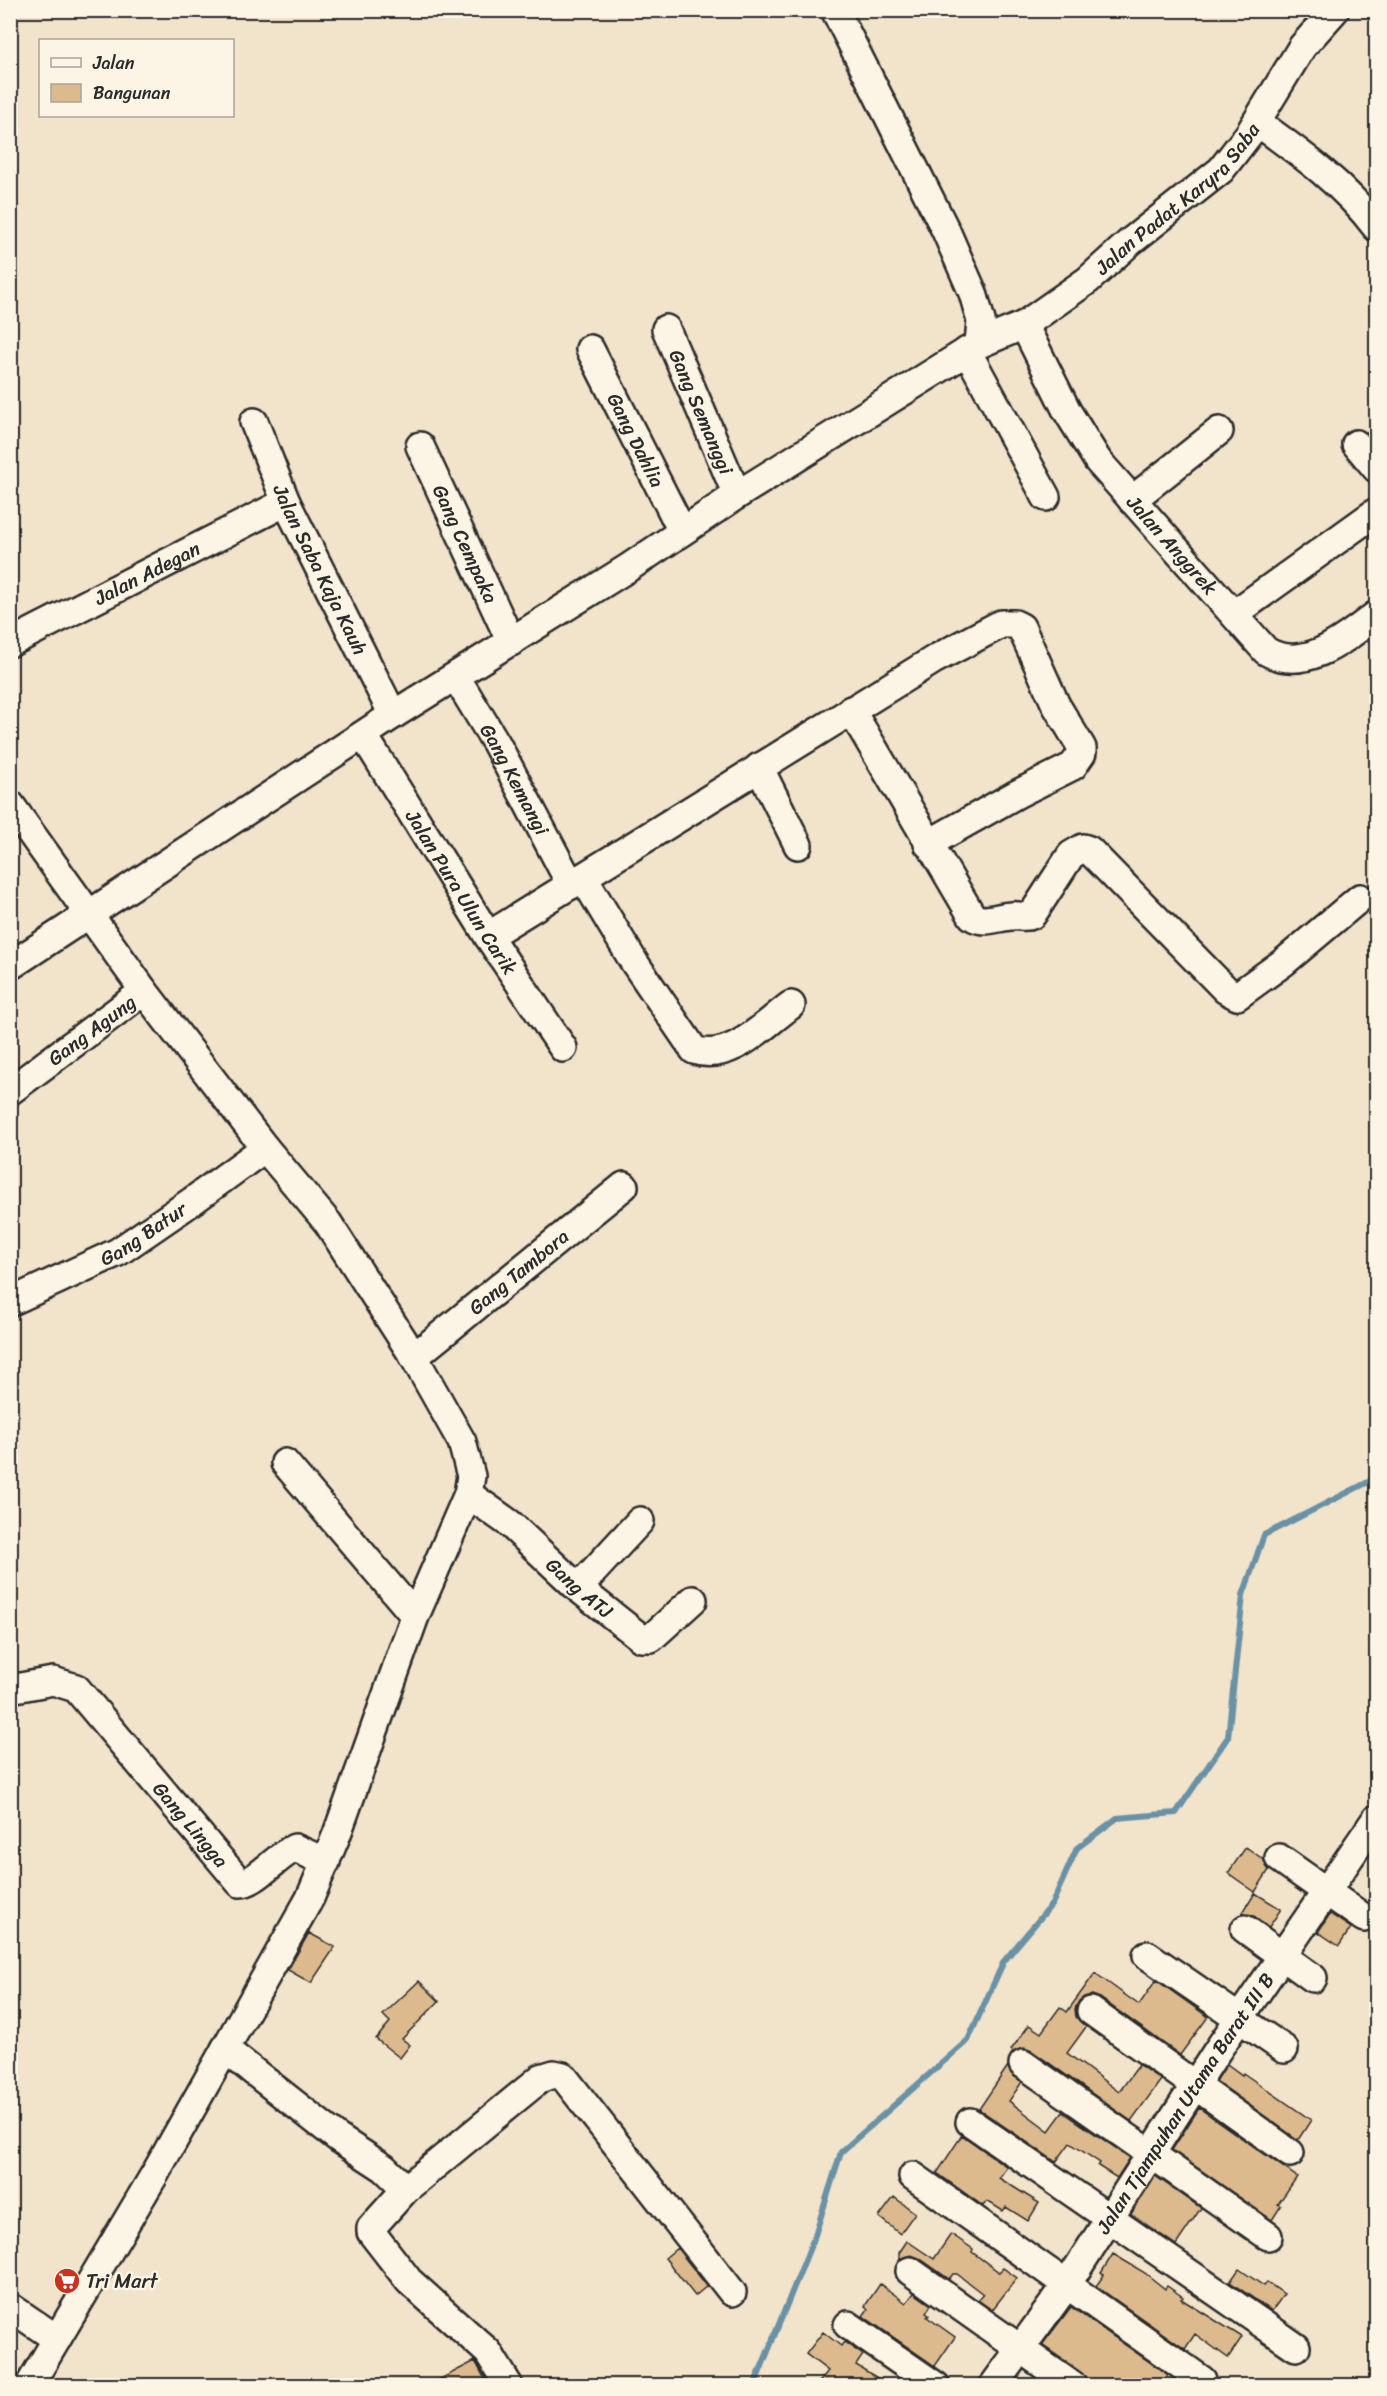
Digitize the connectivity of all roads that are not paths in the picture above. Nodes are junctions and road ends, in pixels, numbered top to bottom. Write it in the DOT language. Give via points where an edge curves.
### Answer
graph roads {
  1 [pos="835,10"];
  2 [pos="1335,10"];
  3 [pos="1257,122"];
  4 [pos="1377,227"];
  5 [pos="1024,325"];
  6 [pos="666,329"];
  7 [pos="973,348"];
  8 [pos="590,349"];
  9 [pos="254,422"];
  10 [pos="1219,431"];
  11 [pos="1356,444"];
  12 [pos="420,446"];
  13 [pos="1377,468"];
  14 [pos="737,495"];
  15 [pos="1046,496"];
  16 [pos="1132,500"];
  17 [pos="286,502"];
  18 [pos="1377,512"];
  19 [pos="682,531"];
  20 [pos="1234,614"];
  21 [pos="1377,615"];
  22 [pos="512,642"];
  23 [pos="10,643"];
  24 [pos="456,677"];
  25 [pos="851,710"];
  26 [pos="393,715"];
  27 [pos="364,736"];
  28 [pos="759,767"];
  29 [pos="10,804"];
  30 [pos="928,844"];
  31 [pos="798,845"];
  32 [pos="577,881"];
  33 [pos="1360,898"];
  34 [pos="87,914"];
  35 [pos="488,936"];
  36 [pos="10,966"];
  37 [pos="144,991"];
  38 [pos="791,1005"];
  39 [pos="563,1048"];
  40 [pos="10,1091"];
  41 [pos="265,1148"];
  42 [pos="624,1186"];
  43 [pos="10,1302"];
  44 [pos="414,1357"];
  45 [pos="285,1463"];
  46 [pos="468,1494"];
  47 [pos="640,1521"];
  48 [pos="578,1588"];
  49 [pos="693,1600"];
  50 [pos="409,1608"];
  51 [pos="10,1689"];
  52 [pos="1375,1824"];
  53 [pos="1279,1858"];
  54 [pos="326,1862"];
  55 [pos="1328,1892"];
  56 [pos="1365,1918"];
  57 [pos="1245,1929"];
  58 [pos="1147,1955"];
  59 [pos="1283,1957"];
  60 [pos="1313,1978"];
  61 [pos="1091,2011"];
  62 [pos="1238,2019"];
  63 [pos="225,2049"];
  64 [pos="1284,2049"];
  65 [pos="1023,2064"];
  66 [pos="1195,2085"];
  67 [pos="970,2122"];
  68 [pos="1290,2153"];
  69 [pos="1151,2156"];
  70 [pos="913,2176"];
  71 [pos="406,2189"];
  72 [pos="1110,2220"];
  73 [pos="1268,2236"];
  74 [pos="910,2271"];
  75 [pos="1066,2286"];
  76 [pos="732,2292"];
  77 [pos="10,2307"];
  78 [pos="848,2325"];
  79 [pos="57,2339"];
  80 [pos="1296,2347"];
  81 [pos="1020,2349"];
  82 [pos="1202,2380"];
  83 [pos="29,2385"];
  84 [pos="509,2385"];
  85 [pos="936,2385"];
  86 [pos="993,2385"];
  87 [pos="1073,2385"];
  1 -- 7 [label="street" via="974,293 981,321"];
  2 -- 3 [label="street, Jalan Padat Karyra Saba" via="1302,47"];
  3 -- 4 [label="street" via="1325,174"];
  3 -- 5 [label="street, Jalan Padat Karyra Saba" via="1221,170 1088,280"];
  5 -- 7 [label="street, Jalan Padat Karyra Saba"];
  5 -- 16 [label="street, Jalan Anggrek" via="1067,411 1098,461"];
  6 -- 14 [label="street, Gang Semanggi"];
  7 -- 14 [label="street, Jalan Padat Karyra Saba"];
  7 -- 15 [label="street"];
  8 -- 19 [label="street, Gang Dahlia"];
  9 -- 17 [label="street, Jalan Saba Kaja Kauh"];
  10 -- 16 [label="street"];
  11 -- 13 [label="street"];
  12 -- 22 [label="street, Gang Cempaka"];
  14 -- 19 [label="street, Jalan Padat Karyra Saba"];
  16 -- 20 [label="street, Jalan Anggrek"];
  17 -- 23 [label="street, Jalan Adegan"];
  17 -- 26 [label="street, Jalan Saba Kaja Kauh"];
  18 -- 20 [label="street"];
  19 -- 22 [label="street, Jalan Padat Karyra Saba"];
  20 -- 21 [label="street, Jalan Anggrek" via="1266,651 1279,657 1328,650"];
  22 -- 24 [label="street, Jalan Padat Karyra Saba"];
  24 -- 26 [label="street, Jalan Padat Karyra Saba"];
  24 -- 32 [label="street, Gang Kemangi"];
  25 -- 28 [label="street"];
  25 -- 30 [label="street"];
  25 -- 30 [label="street" via="992,628 1008,623 1021,627 1082,753 1074,766"];
  26 -- 27 [label="street, Jalan Padat Karyra Saba"];
  27 -- 34 [label="street, Jalan Padat Karyra Saba"];
  27 -- 35 [label="street, Jalan Pura Ulun Carik"];
  28 -- 31 [label="street"];
  28 -- 32 [label="street"];
  29 -- 34 [label="street"];
  30 -- 33 [label="street" via="972,916 984,920 1032,915 1075,851 1089,850 1236,996 1284,962"];
  32 -- 35 [label="street"];
  32 -- 38 [label="street, Gang Kemangi" via="694,1050 712,1053 740,1044"];
  34 -- 36 [label="street, Jalan Padat Karyra Saba"];
  34 -- 37 [label="street"];
  35 -- 39 [label="street, Jalan Pura Ulun Carik"];
  37 -- 40 [label="street, Gang Agung"];
  37 -- 41 [label="street"];
  41 -- 43 [label="street, Gang Batur" via="118,1252"];
  41 -- 44 [label="street" via="328,1223"];
  42 -- 44 [label="street, Gang Tambora"];
  44 -- 46 [label="street" via="462,1442 471,1476"];
  45 -- 50 [label="street"];
  46 -- 48 [label="street, Gang ATJ" via="509,1522"];
  46 -- 50 [label="street"];
  47 -- 48 [label="street"];
  48 -- 49 [label="street, Gang ATJ" via="646,1639"];
  50 -- 54 [label="street"];
  51 -- 54 [label="street, Gang Lingga" via="53,1681 76,1688 240,1883 248,1882 295,1848"];
  52 -- 55 [label="street, Jalan Tjampuhan Utama Barat III B"];
  53 -- 55 [label="street"];
  54 -- 63 [label="street" via="310,1898"];
  55 -- 56 [label="street"];
  55 -- 59 [label="street, Jalan Tjampuhan Utama Barat III B"];
  57 -- 59 [label="street"];
  58 -- 62 [label="street"];
  59 -- 60 [label="street"];
  59 -- 62 [label="street, Jalan Tjampuhan Utama Barat III B"];
  61 -- 66 [label="street"];
  62 -- 64 [label="street"];
  62 -- 66 [label="street, Jalan Tjampuhan Utama Barat III B"];
  63 -- 71 [label="street" via="338,2138 384,2168"];
  63 -- 79 [label="street"];
  65 -- 69 [label="street"];
  66 -- 68 [label="street"];
  66 -- 69 [label="street, Jalan Tjampuhan Utama Barat III B"];
  67 -- 72 [label="street"];
  69 -- 72 [label="street, Jalan Tjampuhan Utama Barat III B"];
  69 -- 73 [label="street"];
  70 -- 75 [label="street"];
  71 -- 76 [label="street" via="541,2078 563,2076"];
  71 -- 84 [label="street" via="372,2225 371,2232 409,2281 488,2352"];
  72 -- 75 [label="street, Jalan Tjampuhan Utama Barat III B"];
  72 -- 80 [label="street"];
  74 -- 81 [label="street"];
  75 -- 81 [label="street, Jalan Tjampuhan Utama Barat III B"];
  75 -- 82 [label="street"];
  77 -- 79 [label="street"];
  78 -- 85 [label="street"];
  79 -- 83 [label="street"];
  81 -- 86 [label="street, Jalan Tjampuhan Utama Barat III B"];
  81 -- 87 [label="street"];
}
